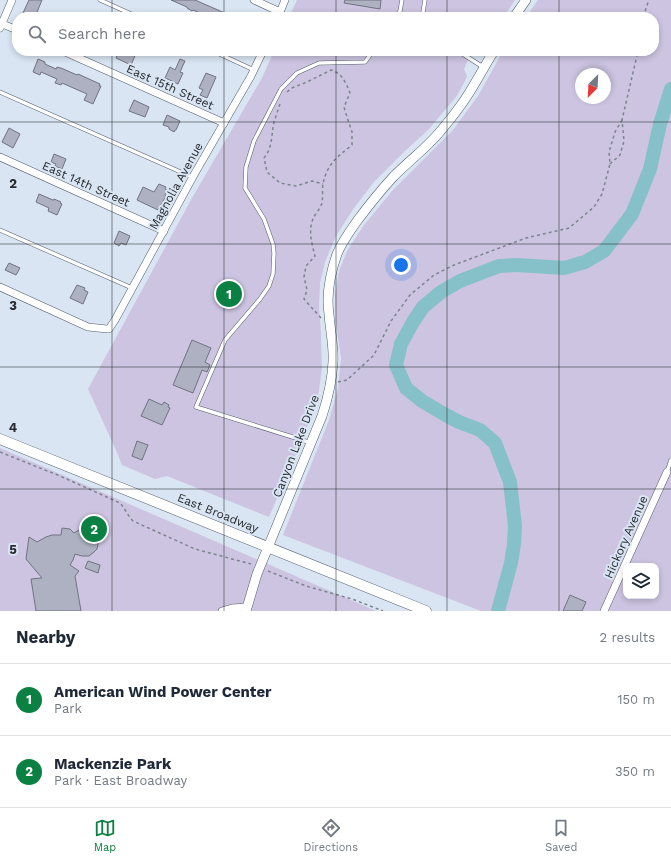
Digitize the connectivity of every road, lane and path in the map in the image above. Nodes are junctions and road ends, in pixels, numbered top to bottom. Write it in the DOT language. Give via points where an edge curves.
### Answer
graph roads {
  1 [pos="12,0"];
  2 [pos="100,0"];
  3 [pos="254,0"];
  4 [pos="285,0"];
  5 [pos="402,0"];
  6 [pos="425,0"];
  7 [pos="526,0"];
  8 [pos="649,0"];
  9 [pos="127,12"];
  10 [pos="275,12"];
  11 [pos="280,12"];
  12 [pos="399,12"];
  13 [pos="423,12"];
  14 [pos="518,12"];
  15 [pos="645,12"];
  16 [pos="1,25"];
  17 [pos="12,28"];
  18 [pos="75,56"];
  19 [pos="224,56"];
  20 [pos="261,56"];
  21 [pos="369,56"];
  22 [pos="466,56"];
  23 [pos="491,56"];
  24 [pos="637,56"];
  25 [pos="484,68"];
  26 [pos="254,70"];
  27 [pos="0,92"];
  28 [pos="285,94"];
  29 [pos="282,100"];
  30 [pos="622,120"];
  31 [pos="224,123"];
  32 [pos="0,157"];
  33 [pos="610,164"];
  34 [pos="193,178"];
  35 [pos="323,184"];
  36 [pos="0,230"];
  37 [pos="164,231"];
  38 [pos="0,287"];
  39 [pos="132,288"];
  40 [pos="331,330"];
  41 [pos="331,385"];
  42 [pos="0,439"];
  43 [pos="311,443"];
  44 [pos="0,452"];
  45 [pos="671,460"];
  46 [pos="667,472"];
  47 [pos="269,548"];
  48 [pos="260,568"];
  49 [pos="246,609"];
  50 [pos="222,611"];
  51 [pos="383,611"];
  52 [pos="426,611"];
  53 [pos="604,611"];
  1 -- 16 [label="street"];
  2 -- 9 [label="lane"];
  3 -- 10 [label="street"];
  4 -- 11 [label="street"];
  5 -- 12 [label="lane"];
  6 -- 13 [label="lane"];
  7 -- 14 [label="street"];
  8 -- 15 [label="path"];
  16 -- 17 [label="street"];
  18 -- 31 [label="street, East 15th Street"];
  19 -- 26 [label="lane"];
  20 -- 26 [label="street, Magnolia Avenue"];
  21 -- 43 [label="lane" via="365,62 319,63 296,73 281,90 254,141 246,167 245,188 264,219 273,244 273,274 260,299 225,340 196,407"];
  22 -- 25 [label="lane"];
  23 -- 25 [label="street, Canyon Lake Drive"];
  24 -- 30 [label="path"];
  25 -- 40 [label="street, Canyon Lake Drive" via="448,123 379,193 346,237 329,283 328,313"];
  26 -- 31 [label="street, Magnolia Avenue"];
  27 -- 34 [label="lane"];
  28 -- 35 [label="path" via="292,88 331,70 337,72 345,81 350,93 344,107 352,132 352,145 330,165"];
  29 -- 35 [label="path" via="274,123 269,152 264,158 267,172 280,183 288,185 296,186 312,181"];
  30 -- 33 [label="path" via="614,132 609,152"];
  30 -- 33 [label="path" via="624,141 620,155"];
  31 -- 34 [label="street, Magnolia Avenue"];
  32 -- 37 [label="street, East 14th Street"];
  33 -- 41 [label="path" via="602,194 594,207 569,228 526,238 434,275 410,295 392,321 374,355 347,380"];
  34 -- 37 [label="street, Magnolia Avenue"];
  35 -- 40 [label="path" via="322,203 312,220 310,231 315,256 306,266 304,277 307,290 304,299"];
  36 -- 39 [label="lane"];
  37 -- 39 [label="street, Magnolia Avenue"];
  38 -- 39 [label="street, Magnolia Avenue" via="88,327 106,329 109,329 115,320"];
  40 -- 41 [label="street, Canyon Lake Drive" via="334,361"];
  41 -- 43 [label="street, Canyon Lake Drive"];
  42 -- 47 [label="main road, East Broadway"];
  43 -- 47 [label="street, Canyon Lake Drive"];
  44 -- 48 [label="path" via="120,503 133,521 195,549"];
  45 -- 46 [label="lane"];
  46 -- 53 [label="street, Hickory Avenue"];
  47 -- 48 [label="street, Canyon Lake Drive"];
  47 -- 52 [label="main road, East Broadway"];
  48 -- 49 [label="street, Canyon Lake Drive"];
  48 -- 51 [label="path"];
  49 -- 50 [label="street" via="232,608"];
}
